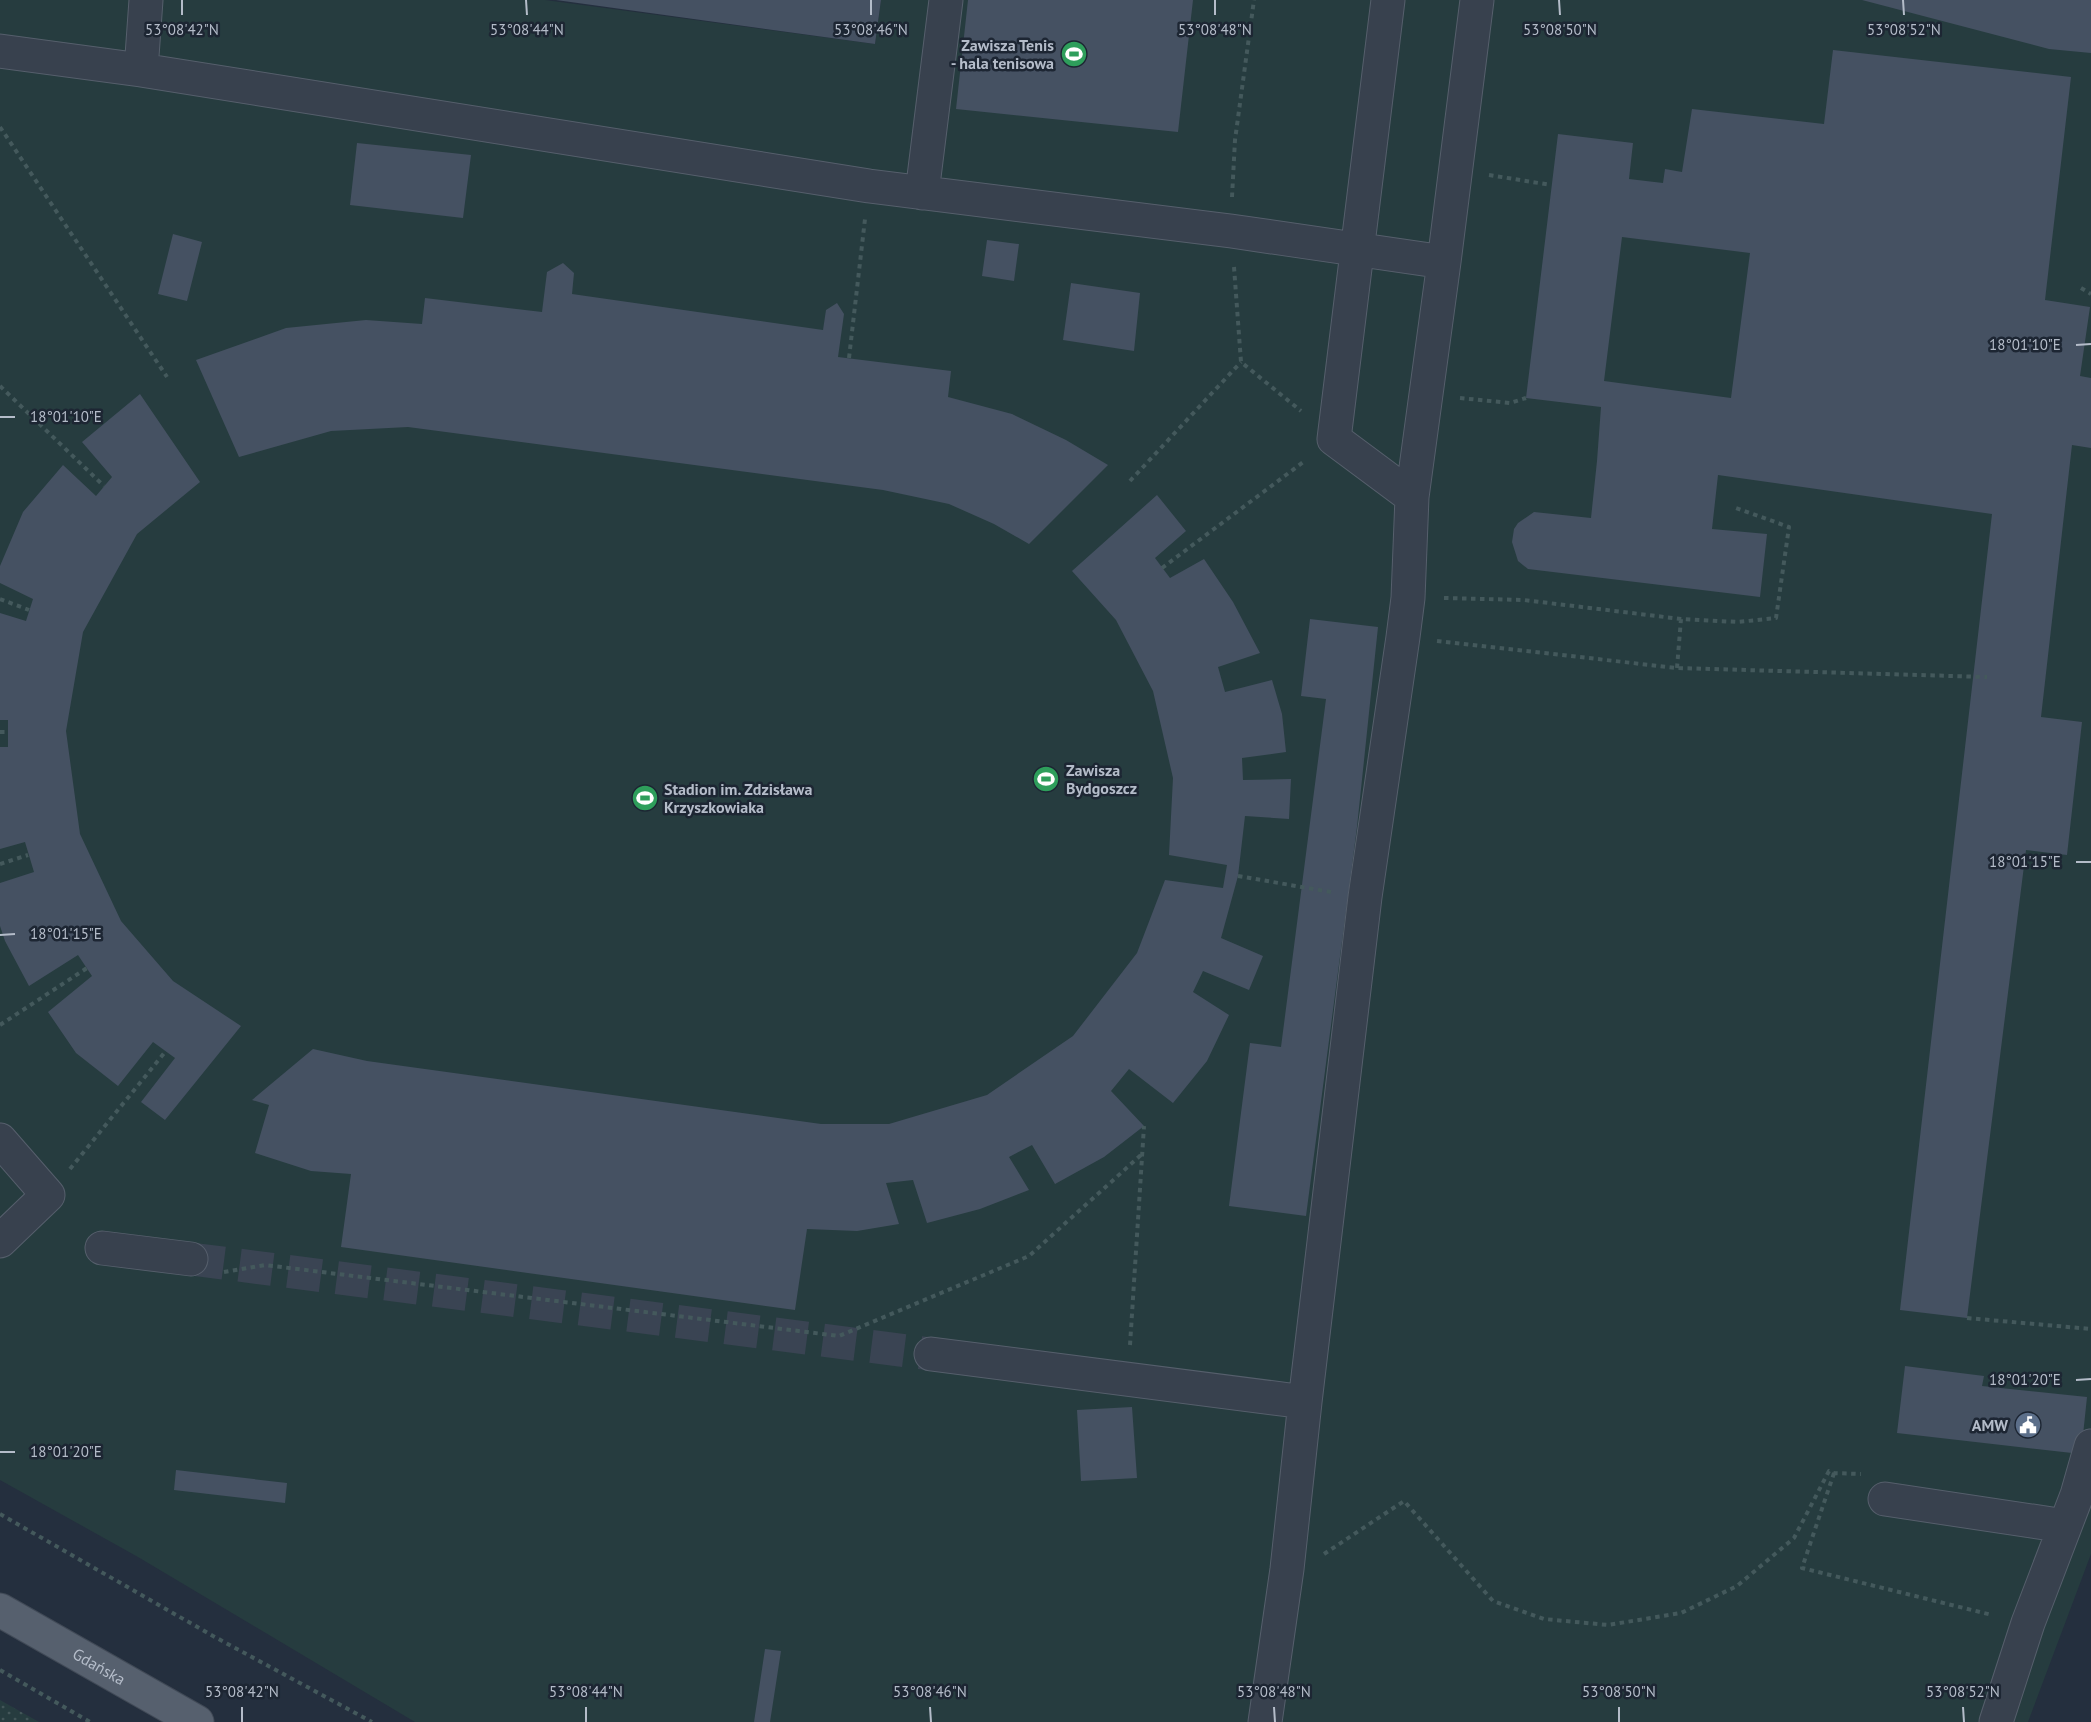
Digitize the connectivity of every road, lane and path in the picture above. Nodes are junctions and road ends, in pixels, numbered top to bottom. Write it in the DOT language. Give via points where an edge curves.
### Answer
graph roads {
  1 [pos="146,0"];
  2 [pos="946,0"];
  3 [pos="1388,0"];
  4 [pos="1477,0"];
  5 [pos="0,51"];
  6 [pos="141,70"];
  7 [pos="0,127"];
  8 [pos="1456,170"];
  9 [pos="1551,185"];
  10 [pos="869,186"];
  11 [pos="922,193"];
  12 [pos="1356,250"];
  13 [pos="1444,262"];
  14 [pos="2081,288"];
  15 [pos="2091,294"];
  16 [pos="849,358"];
  17 [pos="1241,362"];
  18 [pos="167,377"];
  19 [pos="0,386"];
  20 [pos="1426,394"];
  21 [pos="1526,398"];
  22 [pos="1335,439"];
  23 [pos="1130,481"];
  24 [pos="104,486"];
  25 [pos="1412,496"];
  26 [pos="1736,508"];
  27 [pos="1162,568"];
  28 [pos="1408,598"];
  29 [pos="0,599"];
  30 [pos="29,610"];
  31 [pos="1681,620"];
  32 [pos="1403,637"];
  33 [pos="1677,668"];
  34 [pos="1987,677"];
  35 [pos="0,732"];
  36 [pos="8,732"];
  37 [pos="28,855"];
  38 [pos="0,864"];
  39 [pos="1238,876"];
  40 [pos="1365,897"];
  41 [pos="87,968"];
  42 [pos="0,1025"];
  43 [pos="165,1052"];
  44 [pos="1144,1126"];
  45 [pos="0,1140"];
  46 [pos="1141,1155"];
  47 [pos="48,1195"];
  48 [pos="0,1241"];
  49 [pos="102,1248"];
  50 [pos="205,1266"];
  51 [pos="1967,1318"];
  52 [pos="2091,1329"];
  53 [pos="931,1354"];
  54 [pos="1128,1379"];
  55 [pos="1305,1402"];
  56 [pos="2091,1446"];
  57 [pos="1833,1473"];
  58 [pos="1863,1475"];
  59 [pos="1885,1499"];
  60 [pos="0,1514"];
  61 [pos="2065,1526"];
  62 [pos="1332,1549"];
  63 [pos="0,1610"];
  64 [pos="2028,1623"];
  65 [pos="0,1670"];
  66 [pos="90,1722"];
  67 [pos="197,1722"];
  68 [pos="372,1722"];
  69 [pos="1265,1722"];
  70 [pos="1996,1722"];
  1 -- 6 [label="lane"];
  2 -- 11 [label="lane"];
  3 -- 12 [label="lane"];
  4 -- 8 [label="lane"];
  5 -- 6 [label="lane"];
  6 -- 10 [label="lane"];
  7 -- 18 [label="path"];
  8 -- 9 [label="path"];
  8 -- 13 [label="lane"];
  10 -- 11 [label="lane"];
  10 -- 16 [label="path"];
  11 -- 12 [label="lane"];
  12 -- 13 [label="lane"];
  12 -- 22 [label="lane"];
  13 -- 20 [label="lane"];
  14 -- 15 [label="path"];
  17 -- 23 [label="path"];
  19 -- 24 [label="path"];
  20 -- 21 [label="path" via="1510,403"];
  20 -- 25 [label="lane"];
  22 -- 25 [label="lane"];
  22 -- 27 [label="path"];
  25 -- 28 [label="lane"];
  26 -- 31 [label="path" via="1789,527 1776,618 1737,622"];
  28 -- 31 [label="path" via="1524,600"];
  28 -- 32 [label="lane"];
  29 -- 30 [label="path"];
  31 -- 33 [label="path"];
  32 -- 33 [label="path"];
  32 -- 40 [label="lane"];
  33 -- 34 [label="path"];
  35 -- 36 [label="path"];
  37 -- 38 [label="path"];
  39 -- 40 [label="path"];
  40 -- 55 [label="lane"];
  41 -- 42 [label="path"];
  43 -- 47 [label="path"];
  44 -- 46 [label="path"];
  45 -- 47 [label="lane"];
  46 -- 50 [label="path" via="1029,1256 839,1336 265,1265"];
  46 -- 54 [label="path"];
  47 -- 48 [label="lane"];
  49 -- 50 [label="lane"];
  51 -- 52 [label="path"];
  53 -- 54 [label="lane"];
  54 -- 55 [label="lane"];
  55 -- 69 [label="lane"];
  56 -- 61 [label="lane"];
  57 -- 58 [label="path"];
  57 -- 62 [label="path" via="1829,1470 1794,1538 1737,1586 1681,1613 1608,1625 1544,1619 1493,1601 1404,1501"];
  57 -- 64 [label="path" via="1802,1568"];
  59 -- 61 [label="lane"];
  60 -- 68 [label="path"];
  61 -- 64 [label="lane"];
  63 -- 67 [label="main road, Gdańska"];
  64 -- 70 [label="lane"];
  65 -- 66 [label="path"];
}
